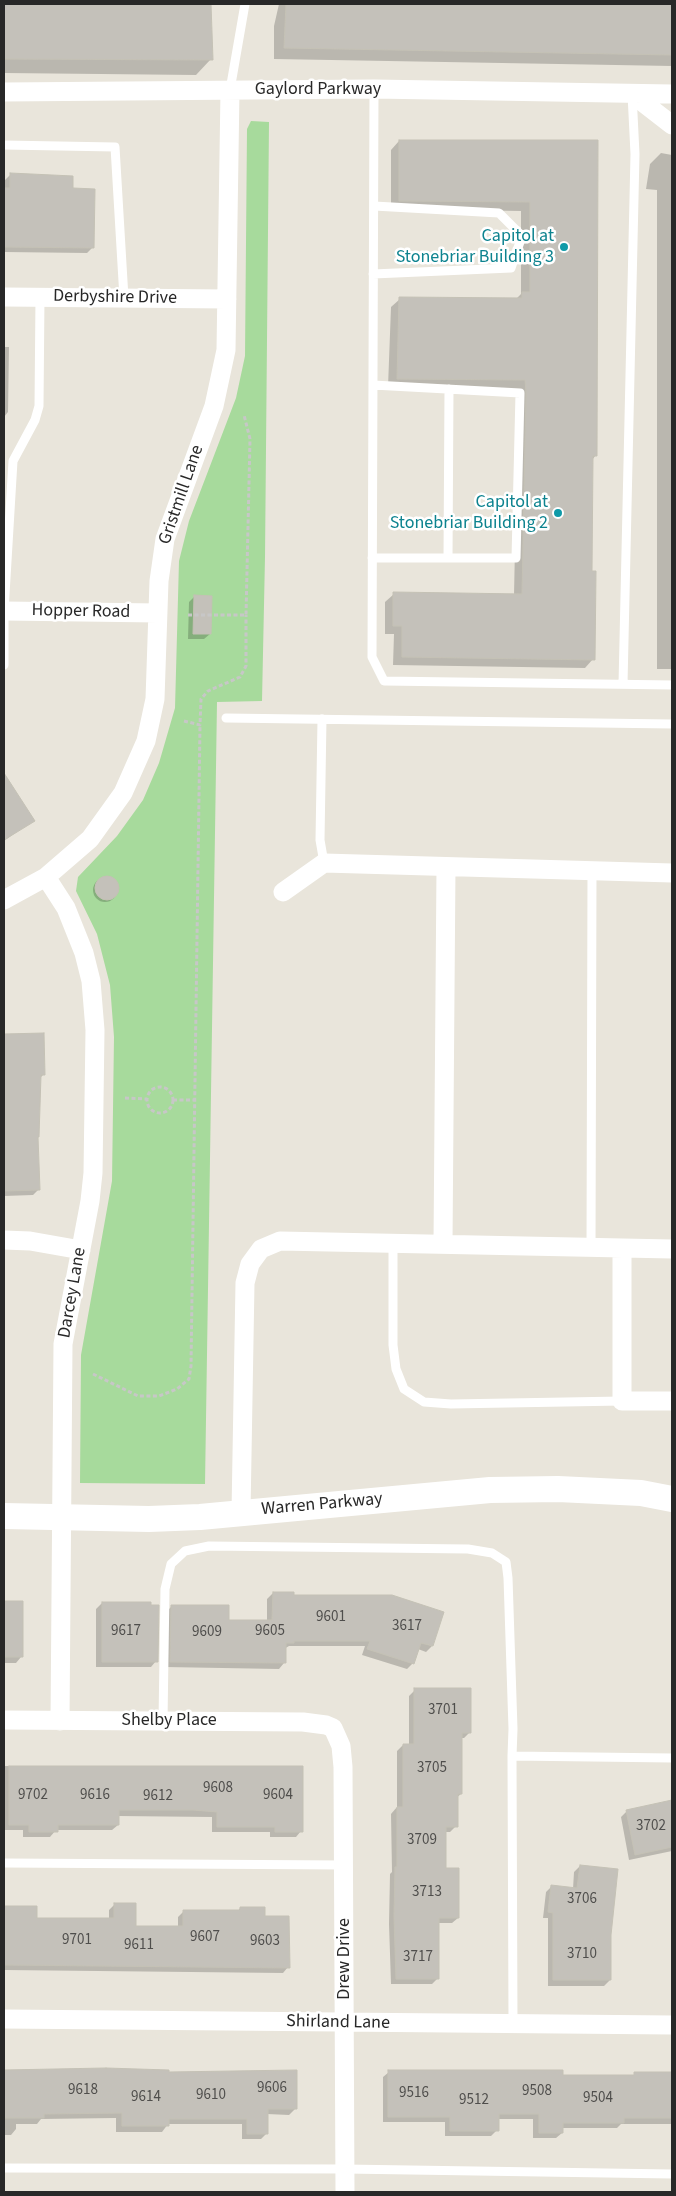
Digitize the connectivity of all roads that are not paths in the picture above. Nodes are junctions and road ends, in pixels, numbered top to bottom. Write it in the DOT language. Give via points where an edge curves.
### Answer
graph roads {
  1 [pos="245,4"];
  2 [pos="374,89"];
  3 [pos="230,90"];
  4 [pos="4,92"];
  5 [pos="632,94"];
  6 [pos="672,94"];
  7 [pos="672,125"];
  8 [pos="4,145"];
  9 [pos="374,206"];
  10 [pos="373,274"];
  11 [pos="4,297"];
  12 [pos="40,297"];
  13 [pos="124,298"];
  14 [pos="227,299"];
  15 [pos="373,385"];
  16 [pos="449,389"];
  17 [pos="8,460"];
  18 [pos="372,558"];
  19 [pos="448,558"];
  20 [pos="4,611"];
  21 [pos="158,613"];
  22 [pos="4,665"];
  23 [pos="622,684"];
  24 [pos="672,684"];
  25 [pos="226,718"];
  26 [pos="322,719"];
  27 [pos="672,724"];
  28 [pos="324,863"];
  29 [pos="446,868"];
  30 [pos="592,871"];
  31 [pos="672,873"];
  32 [pos="46,877"];
  33 [pos="283,892"];
  34 [pos="4,900"];
  35 [pos="4,1240"];
  36 [pos="393,1242"];
  37 [pos="443,1243"];
  38 [pos="591,1249"];
  39 [pos="622,1249"];
  40 [pos="672,1249"];
  41 [pos="80,1250"];
  42 [pos="622,1401"];
  43 [pos="672,1401"];
  44 [pos="672,1486"];
  45 [pos="641,1494"];
  46 [pos="672,1499"];
  47 [pos="242,1512"];
  48 [pos="4,1516"];
  49 [pos="62,1516"];
  50 [pos="4,1720"];
  51 [pos="60,1721"];
  52 [pos="164,1721"];
  53 [pos="333,1728"];
  54 [pos="512,1756"];
  55 [pos="672,1758"];
  56 [pos="4,1863"];
  57 [pos="344,1865"];
  58 [pos="4,2019"];
  59 [pos="345,2024"];
  60 [pos="513,2024"];
  61 [pos="672,2026"];
  62 [pos="4,2168"];
  63 [pos="345,2169"];
  64 [pos="672,2174"];
  65 [pos="345,2192"];
  1 -- 3 [label="lane"];
  2 -- 3 [label="street, Gaylord Parkway"];
  2 -- 5 [label="street, Gaylord Parkway"];
  2 -- 9 [label="lane"];
  3 -- 4 [label="street, Gaylord Parkway"];
  3 -- 14 [label="street, Gristmill Lane"];
  5 -- 6 [label="street, Gaylord Parkway"];
  5 -- 7 [label="street"];
  5 -- 23 [label="lane" via="635,154"];
  8 -- 13 [label="lane" via="115,147"];
  9 -- 10 [label="lane"];
  9 -- 10 [label="lane" via="499,213 522,236 511,268"];
  10 -- 15 [label="lane"];
  11 -- 12 [label="street, Derbyshire Drive"];
  12 -- 13 [label="street, Derbyshire Drive"];
  12 -- 17 [label="lane" via="39,406 35,420"];
  13 -- 14 [label="street, Derbyshire Drive"];
  14 -- 21 [label="street, Gristmill Lane" via="226,350 218,392 165,539"];
  15 -- 16 [label="lane"];
  15 -- 18 [label="lane"];
  16 -- 19 [label="lane"];
  16 -- 19 [label="lane" via="520,393 516,558"];
  17 -- 20 [label="lane"];
  18 -- 19 [label="lane"];
  18 -- 23 [label="lane" via="372,657 384,681"];
  20 -- 21 [label="street, Hopper Road"];
  20 -- 22 [label="lane"];
  21 -- 32 [label="street, Gristmill Lane" via="155,699 136,768 104,823 74,855"];
  23 -- 24 [label="lane"];
  25 -- 26 [label="lane"];
  26 -- 27 [label="lane"];
  26 -- 28 [label="lane" via="320,840"];
  28 -- 29 [label="street"];
  28 -- 33 [label="street"];
  29 -- 30 [label="street"];
  29 -- 37 [label="street"];
  30 -- 31 [label="street"];
  30 -- 38 [label="lane"];
  32 -- 34 [label="street, Gristmill Lane"];
  32 -- 41 [label="street, Darcey Lane" via="66,908 80,940 91,980 94,1009 93,1172"];
  35 -- 41 [label="street"];
  36 -- 37 [label="street"];
  36 -- 42 [label="lane" via="396,1369 404,1388 424,1402"];
  36 -- 47 [label="street" via="280,1241 261,1249 250,1264 245,1283"];
  37 -- 38 [label="street"];
  38 -- 39 [label="street"];
  39 -- 40 [label="street"];
  39 -- 42 [label="street"];
  41 -- 49 [label="street, Darcey Lane" via="63,1344"];
  42 -- 43 [label="street"];
  44 -- 45 [label="main road, Warren Parkway"];
  45 -- 46 [label="main road, Warren Parkway"];
  45 -- 47 [label="main road, Warren Parkway" via="558,1489 490,1490"];
  47 -- 49 [label="main road, Warren Parkway" via="149,1519"];
  48 -- 49 [label="main road, Warren Parkway"];
  49 -- 51 [label="street, Darcey Lane"];
  50 -- 51 [label="street, Shelby Place"];
  51 -- 52 [label="street, Shelby Place"];
  52 -- 53 [label="street, Shelby Place" via="303,1722"];
  52 -- 54 [label="lane" via="165,1589 171,1564 185,1551 210,1546 468,1549 492,1553 506,1562"];
  53 -- 57 [label="street, Drew Drive" via="341,1746 344,1768"];
  54 -- 55 [label="lane"];
  54 -- 60 [label="lane"];
  56 -- 57 [label="lane"];
  57 -- 59 [label="street, Drew Drive"];
  58 -- 59 [label="street, Shirland Lane"];
  59 -- 60 [label="street, Shirland Lane"];
  59 -- 63 [label="street, Drew Drive"];
  60 -- 61 [label="street, Shirland Lane"];
  62 -- 63 [label="lane"];
  63 -- 64 [label="lane"];
  63 -- 65 [label="street, Drew Drive"];
}
